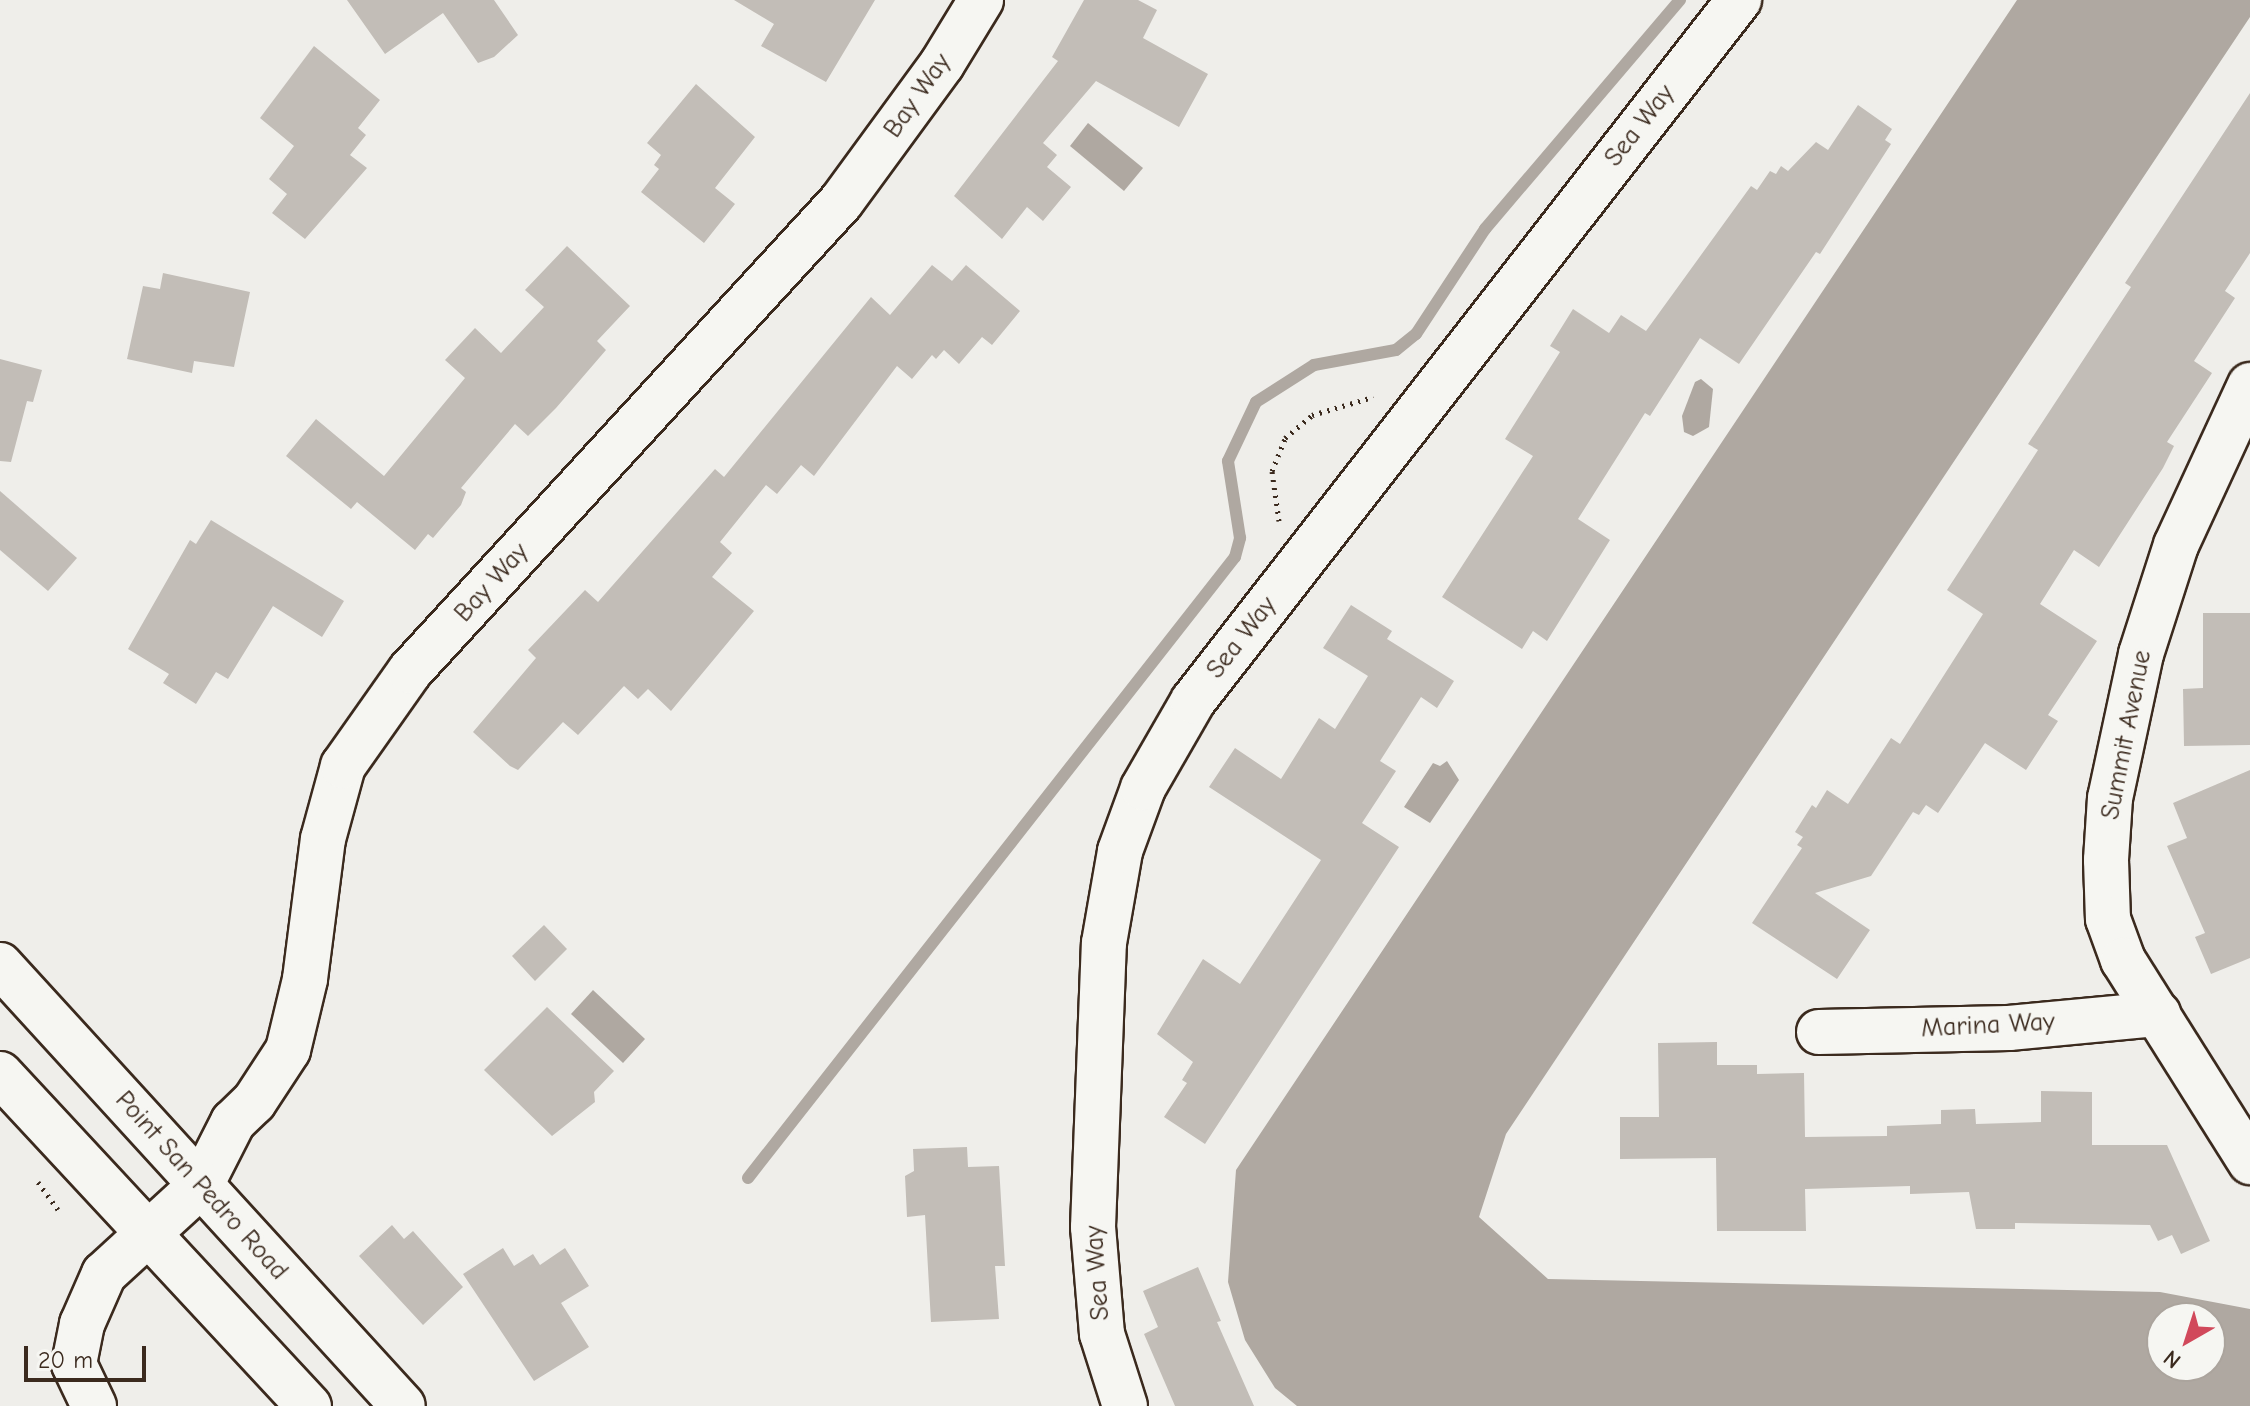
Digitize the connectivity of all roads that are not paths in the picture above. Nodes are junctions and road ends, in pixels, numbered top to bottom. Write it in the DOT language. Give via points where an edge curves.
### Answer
graph roads {
  1 [pos="981,0"];
  2 [pos="1739,0"];
  3 [pos="2250,385"];
  4 [pos="0,965"];
  5 [pos="2158,1014"];
  6 [pos="1819,1032"];
  7 [pos="0,1074"];
  8 [pos="2250,1162"];
  9 [pos="201,1185"];
  10 [pos="146,1235"];
  11 [pos="94,1406"];
  12 [pos="309,1406"];
  13 [pos="403,1406"];
  14 [pos="1125,1406"];
  1 -- 9 [label="street, Bay Way" via="942,64 841,202 410,671 343,766 323,839 305,979 288,1050 254,1102 233,1122"];
  2 -- 14 [label="street, Sea Way" via="1304,558 1177,726 1143,788 1113,882 1101,976 1093,1264 1102,1334"];
  3 -- 5 [label="street, Summit Avenue" via="2176,545 2141,654 2110,798 2108,919 2123,960"];
  4 -- 9 [label="street, Point San Pedro Road"];
  5 -- 6 [label="street, Marina Way" via="2009,1028"];
  5 -- 8 [label="street, Summit Avenue"];
  7 -- 10 [label="street"];
  9 -- 10 [label="street, Bay Way"];
  9 -- 13 [label="street, Point San Pedro Road"];
  10 -- 11 [label="street, Bay Way" via="104,1274 82,1324 74,1364"];
  10 -- 12 [label="street"];
}
